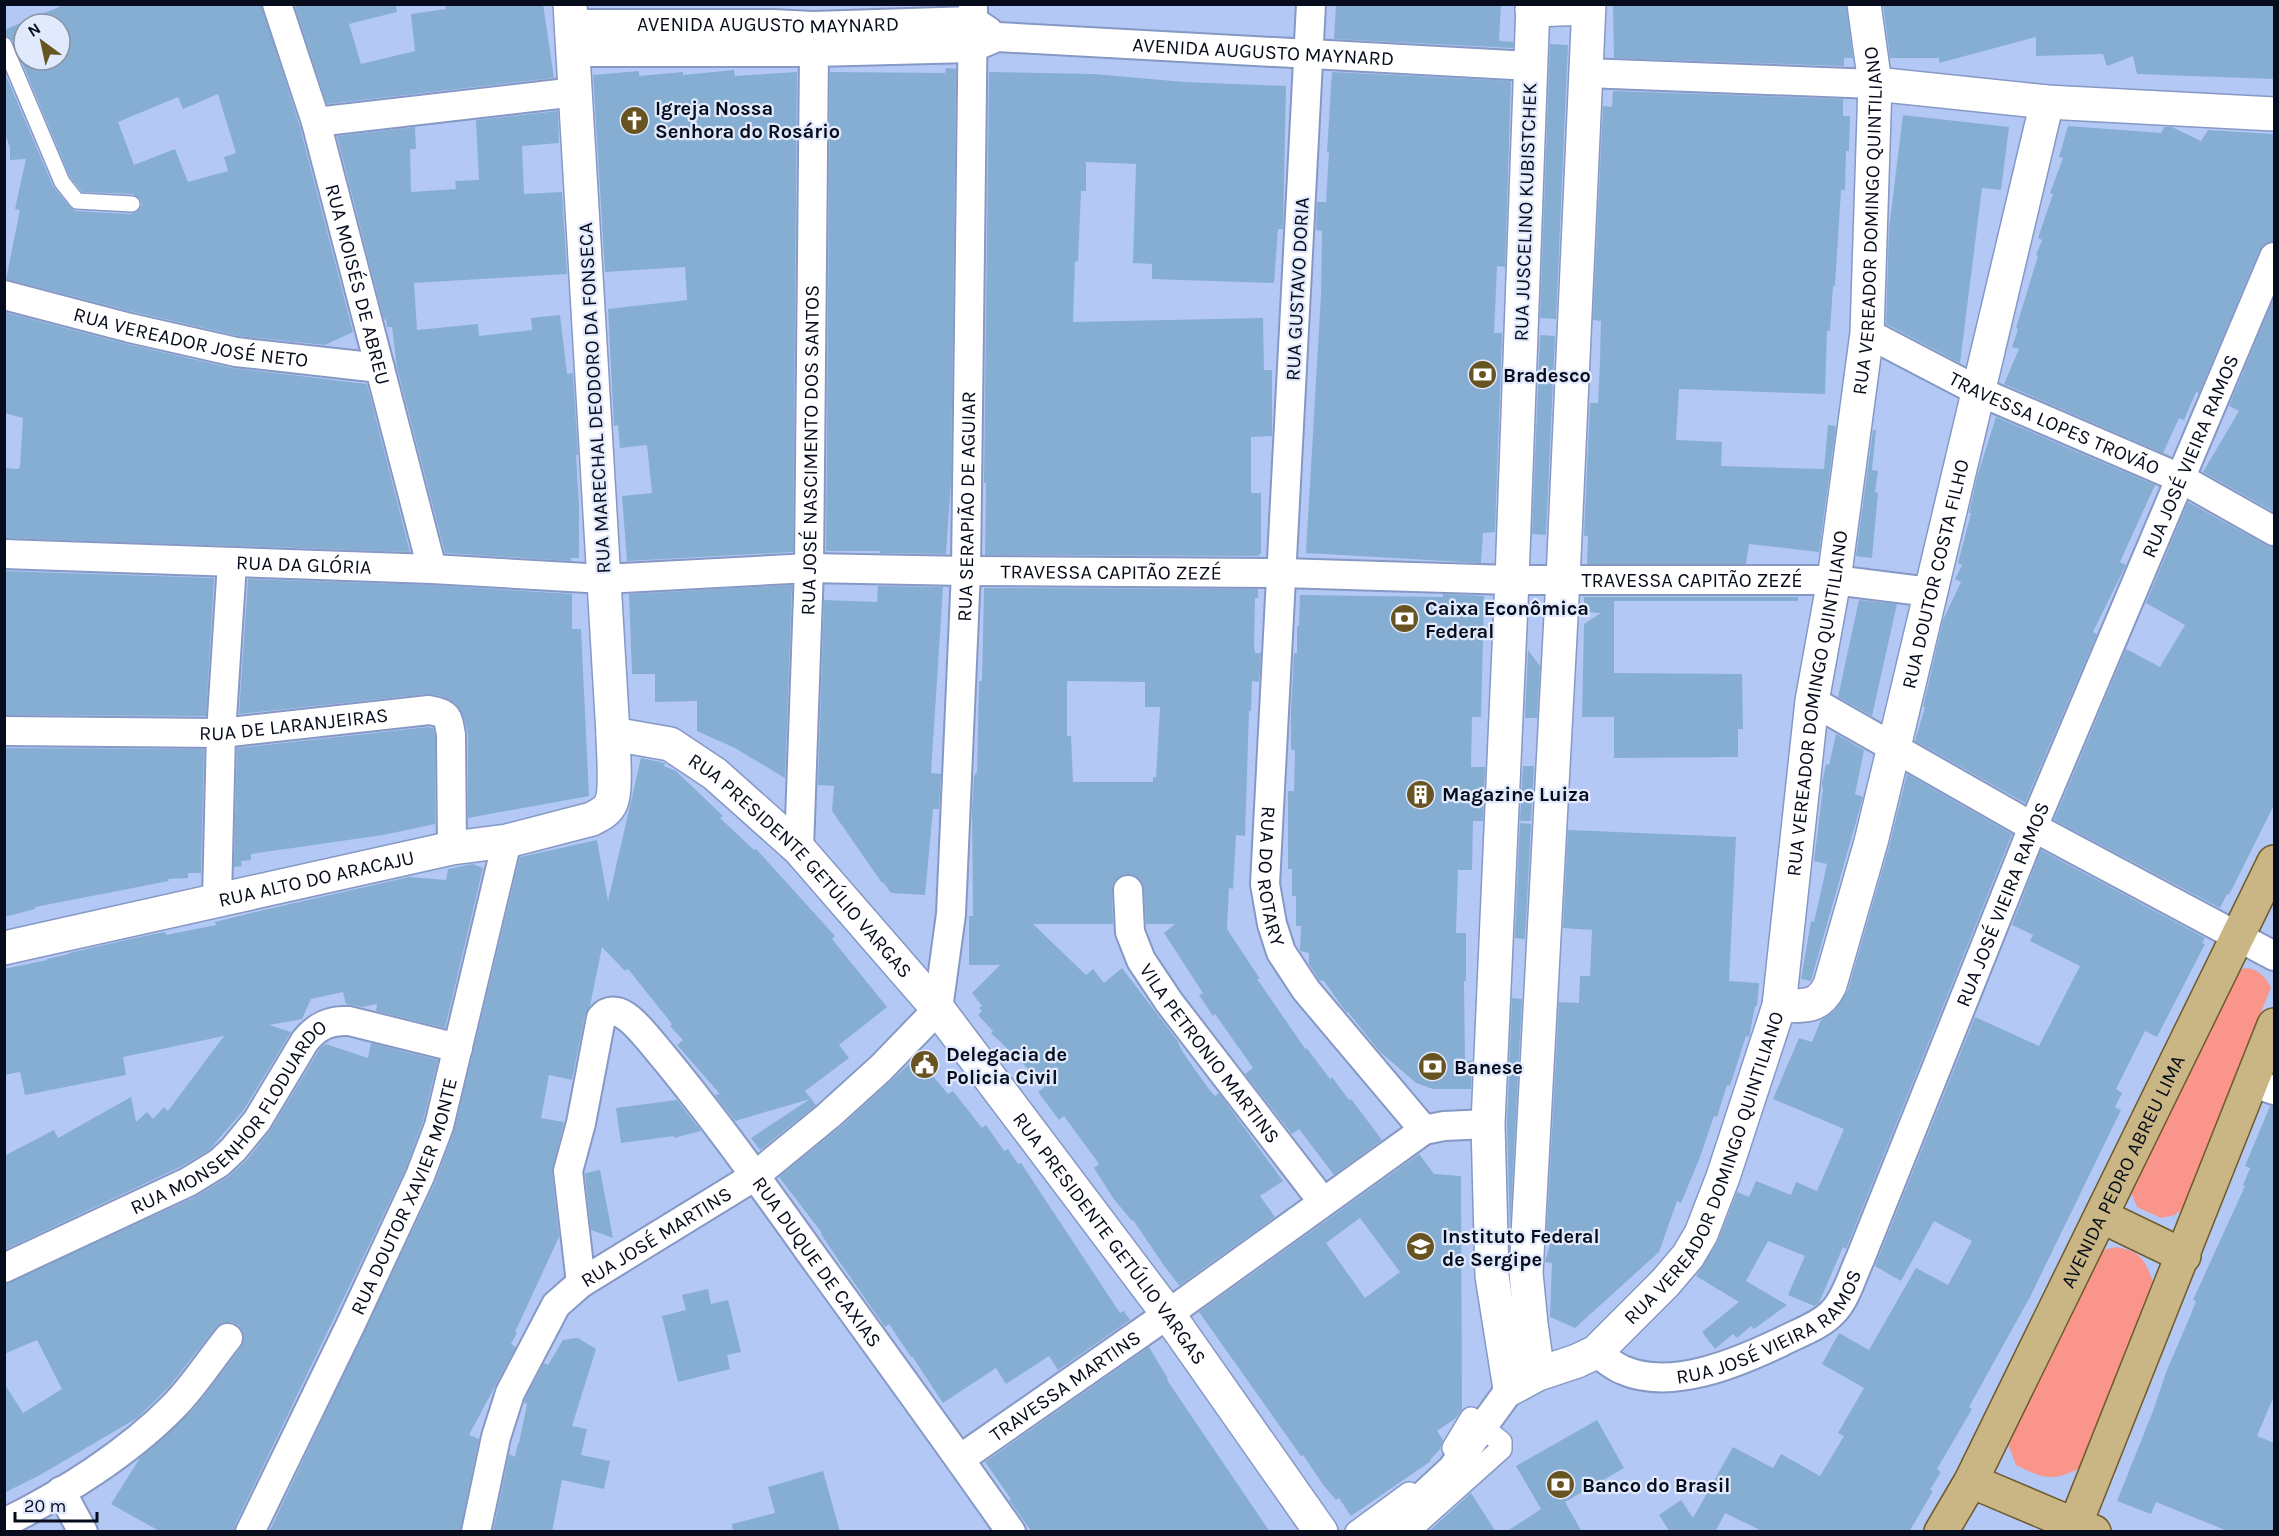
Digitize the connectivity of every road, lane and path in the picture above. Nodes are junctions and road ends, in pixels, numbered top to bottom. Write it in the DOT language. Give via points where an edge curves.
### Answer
graph roads {
  1 [pos="277,4"];
  2 [pos="1311,4"];
  3 [pos="1864,4"];
  4 [pos="1588,6"];
  5 [pos="1533,7"];
  6 [pos="772,14"];
  7 [pos="571,27"];
  8 [pos="979,28"];
  9 [pos="4,45"];
  10 [pos="814,52"];
  11 [pos="1310,56"];
  12 [pos="1530,66"];
  13 [pos="1586,73"];
  14 [pos="1875,84"];
  15 [pos="576,92"];
  16 [pos="2047,102"];
  17 [pos="2274,114"];
  18 [pos="316,122"];
  19 [pos="132,204"];
  20 [pos="2274,257"];
  21 [pos="4,295"];
  22 [pos="1867,333"];
  23 [pos="380,368"];
  24 [pos="1978,391"];
  25 [pos="2180,478"];
  26 [pos="2274,531"];
  27 [pos="4,554"];
  28 [pos="232,563"];
  29 [pos="809,568"];
  30 [pos="432,569"];
  31 [pos="966,571"];
  32 [pos="1282,573"];
  33 [pos="604,579"];
  34 [pos="1563,579"];
  35 [pos="1512,580"];
  36 [pos="1834,580"];
  37 [pos="1930,592"];
  38 [pos="1812,701"];
  39 [pos="4,731"];
  40 [pos="221,733"];
  41 [pos="613,734"];
  42 [pos="1894,747"];
  43 [pos="614,792"];
  44 [pos="2032,827"];
  45 [pos="507,841"];
  46 [pos="452,848"];
  47 [pos="799,849"];
  48 [pos="2274,862"];
  49 [pos="1128,890"];
  50 [pos="217,900"];
  51 [pos="2238,936"];
  52 [pos="4,948"];
  53 [pos="2274,956"];
  54 [pos="1779,1006"];
  55 [pos="938,1009"];
  56 [pos="2274,1025"];
  57 [pos="458,1048"];
  58 [pos="2264,1087"];
  59 [pos="1488,1124"];
  60 [pos="1424,1130"];
  61 [pos="755,1176"];
  62 [pos="1323,1202"];
  63 [pos="2101,1216"];
  64 [pos="2184,1256"];
  65 [pos="4,1268"];
  66 [pos="1526,1273"];
  67 [pos="1492,1276"];
  68 [pos="581,1283"];
  69 [pos="1168,1314"];
  70 [pos="228,1338"];
  71 [pos="1596,1352"];
  72 [pos="1538,1374"];
  73 [pos="1510,1389"];
  74 [pos="1482,1427"];
  75 [pos="960,1459"];
  76 [pos="1971,1481"];
  77 [pos="61,1491"];
  78 [pos="4,1523"];
  79 [pos="2081,1529"];
  80 [pos="83,1532"];
  81 [pos="250,1532"];
  82 [pos="476,1532"];
  83 [pos="1011,1532"];
  84 [pos="1321,1532"];
  85 [pos="1356,1532"];
  86 [pos="1384,1532"];
  87 [pos="1408,1532"];
  88 [pos="1941,1532"];
  1 -- 18 [label="street, RUA MOISÉS DE ABREU"];
  2 -- 11 [label="street, RUA GUSTAVO DORIA"];
  3 -- 14 [label="street, RUA VEREADOR DOMINGO QUINTILIANO"];
  4 -- 5 [label="street"];
  4 -- 13 [label="street"];
  5 -- 12 [label="street, RUA JUSCELINO KUBISTCHEK"];
  6 -- 7 [label="street, AVENIDA AUGUSTO MAYNARD"];
  6 -- 8 [label="street, AVENIDA AUGUSTO MAYNARD" via="813,26"];
  7 -- 10 [label="street, AVENIDA AUGUSTO MAYNARD"];
  7 -- 15 [label="street, RUA MARECHAL DEODORO DA FONSECA"];
  8 -- 10 [label="street, AVENIDA AUGUSTO MAYNARD"];
  8 -- 11 [label="street, AVENIDA AUGUSTO MAYNARD"];
  8 -- 31 [label="street, RUA SERAPIÃO DE AGUIAR"];
  9 -- 19 [label="lane" via="62,182 77,201"];
  10 -- 29 [label="street, RUA JOSÉ NASCIMENTO DOS SANTOS"];
  11 -- 12 [label="street, AVENIDA AUGUSTO MAYNARD"];
  11 -- 32 [label="street, RUA GUSTAVO DORIA"];
  12 -- 35 [label="street, RUA JUSCELINO KUBISTCHEK"];
  13 -- 14 [label="street"];
  13 -- 34 [label="street"];
  14 -- 16 [label="street"];
  14 -- 22 [label="street, RUA VEREADOR DOMINGO QUINTILIANO"];
  15 -- 18 [label="street"];
  15 -- 33 [label="street, RUA MARECHAL DEODORO DA FONSECA"];
  16 -- 17 [label="street"];
  16 -- 24 [label="street, RUA DOUTOR COSTA FILHO"];
  18 -- 23 [label="street, RUA MOISÉS DE ABREU"];
  20 -- 25 [label="street, RUA JOSÉ VIEIRA RAMOS"];
  21 -- 23 [label="street, RUA VEREADOR JOSÉ NETO" via="236,352"];
  22 -- 24 [label="street, TRAVESSA LOPES TROVÃO"];
  22 -- 36 [label="street, RUA VEREADOR DOMINGO QUINTILIANO"];
  23 -- 30 [label="street, RUA MOISÉS DE ABREU"];
  24 -- 25 [label="street, TRAVESSA LOPES TROVÃO"];
  24 -- 37 [label="street, RUA DOUTOR COSTA FILHO"];
  25 -- 26 [label="street, TRAVESSA LOPES TROVÃO"];
  25 -- 44 [label="street, RUA JOSÉ VIEIRA RAMOS"];
  27 -- 28 [label="street, RUA DA GLÓRIA"];
  28 -- 30 [label="street, RUA DA GLÓRIA"];
  28 -- 40 [label="street"];
  29 -- 31 [label="street, TRAVESSA CAPITÃO ZEZÉ"];
  29 -- 33 [label="street, TRAVESSA CAPITÃO ZEZÉ"];
  29 -- 47 [label="street, RUA JOSÉ NASCIMENTO DOS SANTOS"];
  30 -- 33 [label="street, RUA DA GLÓRIA"];
  31 -- 32 [label="street, TRAVESSA CAPITÃO ZEZÉ"];
  31 -- 55 [label="street, RUA SERAPIÃO DE AGUIAR" via="951,914"];
  32 -- 35 [label="street, TRAVESSA CAPITÃO ZEZÉ"];
  32 -- 60 [label="street, RUA DO ROTARY" via="1265,884 1272,924 1281,952 1306,990"];
  33 -- 41 [label="street, RUA MARECHAL DEODORO DA FONSECA"];
  34 -- 35 [label="street, TRAVESSA CAPITÃO ZEZÉ"];
  34 -- 36 [label="street, TRAVESSA CAPITÃO ZEZÉ"];
  34 -- 66 [label="street"];
  35 -- 59 [label="street, RUA JUSCELINO KUBISTCHEK"];
  36 -- 37 [label="street, TRAVESSA CAPITÃO ZEZÉ"];
  36 -- 38 [label="street, RUA VEREADOR DOMINGO QUINTILIANO"];
  37 -- 42 [label="street, RUA DOUTOR COSTA FILHO"];
  38 -- 42 [label="street"];
  38 -- 54 [label="street, RUA VEREADOR DOMINGO QUINTILIANO"];
  39 -- 40 [label="street, RUA DE LARANJEIRAS"];
  40 -- 46 [label="street, RUA DE LARANJEIRAS" via="406,712 440,712 448,718 451,735"];
  40 -- 50 [label="street"];
  41 -- 43 [label="street, RUA MARECHAL DEODORO DA FONSECA"];
  41 -- 47 [label="street, RUA PRESIDENTE GETÚLIO VARGAS" via="670,744 715,774"];
  42 -- 44 [label="street"];
  42 -- 54 [label="street, RUA DOUTOR COSTA FILHO" via="1830,985 1823,998 1814,1004"];
  43 -- 45 [label="street, RUA ALTO DO ARACAJU" via="604,812 592,819"];
  44 -- 51 [label="street"];
  44 -- 71 [label="street, RUA JOSÉ VIEIRA RAMOS" via="1860,1259 1834,1312 1746,1359 1680,1376 1644,1376 1622,1370"];
  45 -- 46 [label="street, RUA ALTO DO ARACAJU"];
  45 -- 57 [label="street, RUA DOUTOR XAVIER MONTE"];
  46 -- 50 [label="street, RUA ALTO DO ARACAJU"];
  47 -- 55 [label="street, RUA PRESIDENTE GETÚLIO VARGAS"];
  48 -- 51 [label="main road, AVENIDA PEDRO ABREU LIMA"];
  49 -- 62 [label="street, VILA PETRONIO MARTINS" via="1130,932 1141,960"];
  50 -- 52 [label="street, RUA ALTO DO ARACAJU"];
  51 -- 53 [label="street"];
  51 -- 63 [label="main road, AVENIDA PEDRO ABREU LIMA"];
  54 -- 71 [label="street, RUA VEREADOR DOMINGO QUINTILIANO" via="1701,1234 1665,1283"];
  55 -- 61 [label="street, RUA JOSÉ MARTINS" via="881,1068"];
  55 -- 69 [label="street, RUA PRESIDENTE GETÚLIO VARGAS"];
  56 -- 58 [label="main road"];
  57 -- 65 [label="street, RUA MONSENHOR FLODUARDO" via="349,1021 326,1024 304,1041 257,1121 219,1163 188,1182"];
  57 -- 81 [label="street, RUA DOUTOR XAVIER MONTE" via="439,1126 420,1176"];
  58 -- 64 [label="main road"];
  59 -- 60 [label="street"];
  59 -- 67 [label="street, RUA JUSCELINO KUBISTCHEK"];
  60 -- 62 [label="street, TRAVESSA MARTINS"];
  61 -- 68 [label="street, RUA JOSÉ MARTINS"];
  61 -- 68 [label="street, RUA DUQUE DE CAXIAS" via="646,1036 620,1012 606,1012 601,1018 568,1171"];
  61 -- 75 [label="street, RUA DUQUE DE CAXIAS"];
  62 -- 69 [label="street, TRAVESSA MARTINS"];
  63 -- 64 [label="main road"];
  63 -- 76 [label="main road, AVENIDA PEDRO ABREU LIMA"];
  64 -- 79 [label="main road"];
  66 -- 67 [label="street"];
  66 -- 72 [label="street"];
  67 -- 73 [label="street, RUA JUSCELINO KUBISTCHEK"];
  68 -- 82 [label="street, RUA JOSÉ MARTINS" via="556,1305 510,1393 496,1437"];
  69 -- 75 [label="street, TRAVESSA MARTINS"];
  69 -- 84 [label="street, RUA PRESIDENTE GETÚLIO VARGAS"];
  70 -- 77 [label="street" via="175,1406 124,1450"];
  71 -- 72 [label="street"];
  72 -- 73 [label="street"];
  73 -- 74 [label="street"];
  74 -- 85 [label="street" via="1471,1418 1439,1468"];
  74 -- 86 [label="street" via="1452,1469"];
  74 -- 87 [label="street" via="1501,1442 1501,1449"];
  75 -- 83 [label="street, RUA DUQUE DE CAXIAS"];
  76 -- 79 [label="main road"];
  76 -- 88 [label="main road, AVENIDA PEDRO ABREU LIMA"];
  77 -- 78 [label="street"];
  77 -- 80 [label="street"];
}
